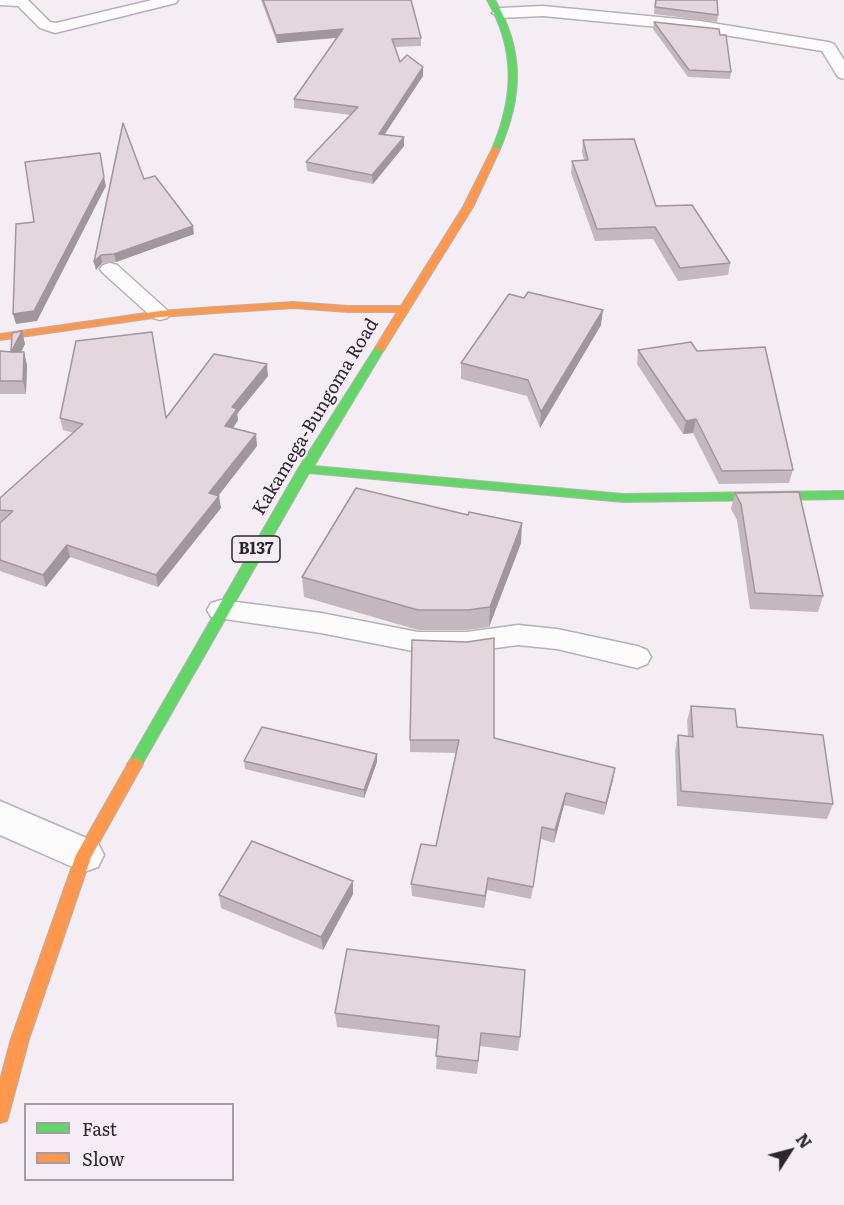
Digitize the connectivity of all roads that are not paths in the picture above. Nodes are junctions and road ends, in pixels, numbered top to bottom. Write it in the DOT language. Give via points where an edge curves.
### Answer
graph roads {
  1 [pos="171,0"];
  2 [pos="0,1"];
  3 [pos="495,6"];
  4 [pos="836,48"];
  5 [pos="844,74"];
  6 [pos="110,269"];
  7 [pos="403,309"];
  8 [pos="160,314"];
  9 [pos="0,337"];
  10 [pos="304,469"];
  11 [pos="844,495"];
  12 [pos="221,610"];
  13 [pos="637,657"];
  14 [pos="0,817"];
  15 [pos="84,855"];
  16 [pos="0,1114"];
  1 -- 2 [label="lane" via="55,28 45,25 21,2"];
  3 -- 4 [label="lane" via="700,26"];
  3 -- 7 [label="main road, Kakamega-Bungoma Road / B137" via="513,49 513,84 505,131 468,207"];
  4 -- 5 [label="lane"];
  6 -- 8 [label="lane"];
  7 -- 8 [label="main road" via="293,305"];
  7 -- 10 [label="main road, Kakamega-Bungoma Road / B137"];
  8 -- 9 [label="main road"];
  10 -- 11 [label="main road" via="623,498"];
  10 -- 12 [label="main road, Kakamega-Bungoma Road / B137"];
  12 -- 13 [label="lane" via="321,623 418,642 467,642 518,635 557,639"];
  12 -- 15 [label="main road, Kakamega-Bungoma Road / B137"];
  14 -- 15 [label="street"];
  15 -- 16 [label="main road, Kakamega-Bungoma Road / B137" via="20,1039"];
}
